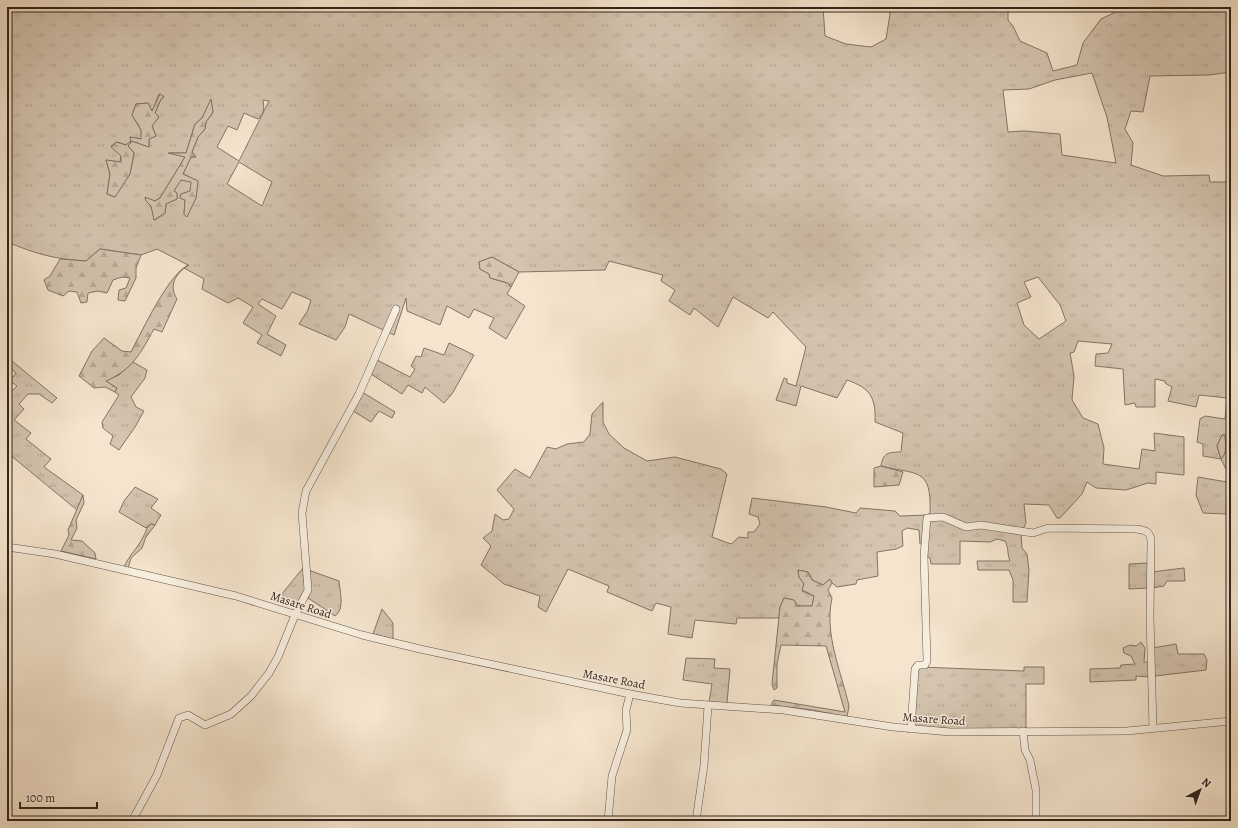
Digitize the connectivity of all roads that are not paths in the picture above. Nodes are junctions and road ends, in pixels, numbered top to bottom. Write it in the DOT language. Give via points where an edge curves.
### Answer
graph roads {
  1 [pos="396,309"];
  2 [pos="7,547"];
  3 [pos="294,615"];
  4 [pos="630,694"];
  5 [pos="708,706"];
  6 [pos="1231,721"];
  7 [pos="1153,728"];
  8 [pos="911,729"];
  9 [pos="1023,731"];
  10 [pos="132,821"];
  11 [pos="608,821"];
  12 [pos="696,821"];
  13 [pos="1036,821"];
  1 -- 3 [label="street" via="359,394 306,490 302,513 308,586"];
  2 -- 3 [label="street, Masare Road" via="55,554 212,591 257,602"];
  3 -- 4 [label="street, Masare Road" via="420,649"];
  3 -- 10 [label="street" via="269,673 240,708 207,725 188,715 179,718 157,774"];
  4 -- 5 [label="street, Masare Road"];
  4 -- 11 [label="street" via="626,710 627,730 612,776"];
  5 -- 8 [label="street, Masare Road" via="783,710"];
  5 -- 12 [label="street" via="704,765"];
  6 -- 7 [label="street, Masare Road"];
  7 -- 8 [label="street" via="1149,533 1136,529 1054,528 1033,533 1000,530 981,525 966,526 939,517 927,518 924,556 927,661 925,665 918,665 915,669"];
  7 -- 9 [label="street, Masare Road" via="1128,731"];
  8 -- 9 [label="street, Masare Road" via="957,733"];
  9 -- 13 [label="street" via="1025,750 1030,760 1036,790"];
}
